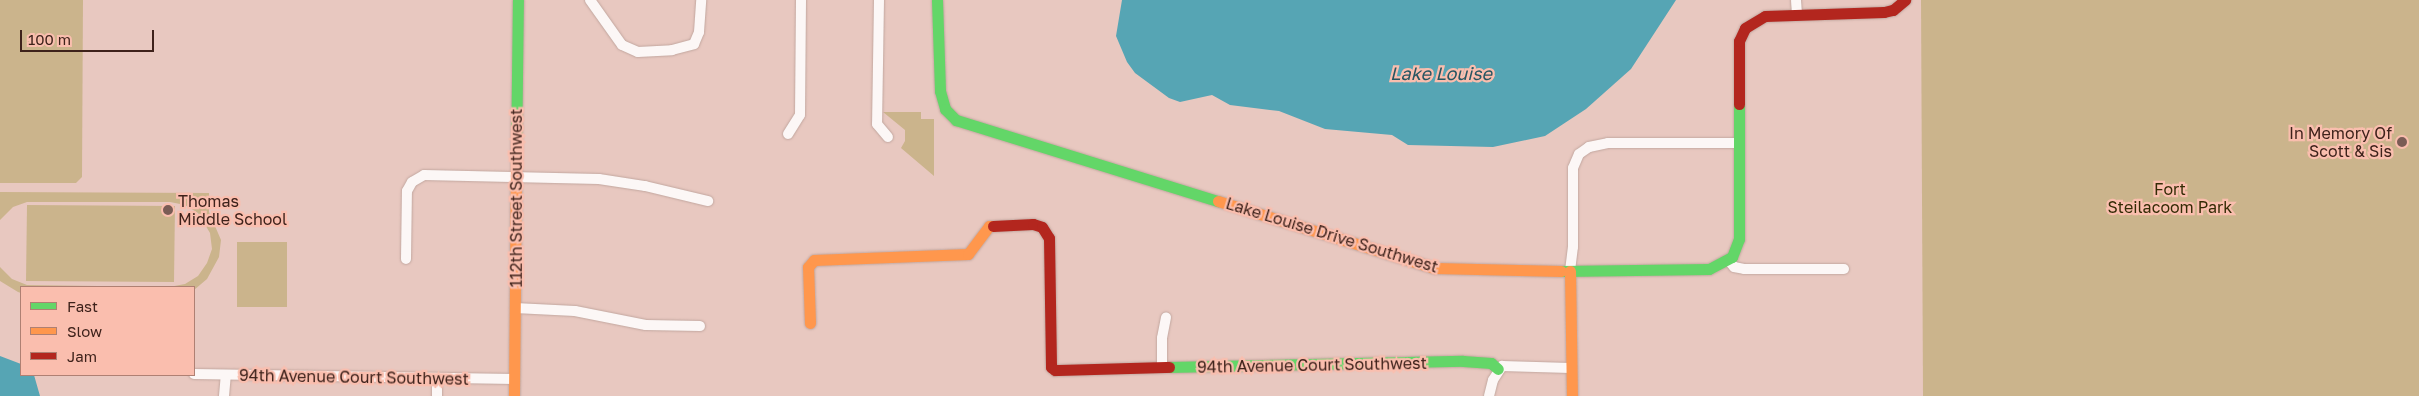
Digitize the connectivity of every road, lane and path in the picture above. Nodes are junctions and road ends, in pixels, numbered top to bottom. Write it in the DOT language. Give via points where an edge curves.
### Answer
graph roads {
  1 [pos="518,0"];
  2 [pos="590,0"];
  3 [pos="701,0"];
  4 [pos="801,0"];
  5 [pos="879,0"];
  6 [pos="937,0"];
  7 [pos="1796,0"];
  8 [pos="1905,0"];
  9 [pos="1797,13"];
  10 [pos="788,134"];
  11 [pos="888,137"];
  12 [pos="1738,143"];
  13 [pos="516,175"];
  14 [pos="708,202"];
  15 [pos="406,259"];
  16 [pos="1728,260"];
  17 [pos="1844,269"];
  18 [pos="1570,272"];
  19 [pos="515,308"];
  20 [pos="1166,316"];
  21 [pos="810,322"];
  22 [pos="700,326"];
  23 [pos="1162,368"];
  24 [pos="1570,368"];
  25 [pos="1498,369"];
  26 [pos="195,374"];
  27 [pos="226,376"];
  28 [pos="515,378"];
  29 [pos="437,379"];
  30 [pos="224,396"];
  31 [pos="436,396"];
  32 [pos="514,396"];
  33 [pos="1489,396"];
  34 [pos="1572,396"];
  1 -- 13 [label="street, 112th Street Southwest"];
  2 -- 3 [label="street" via="627,48 638,52 694,44 700,32"];
  4 -- 10 [label="street" via="800,115"];
  5 -- 11 [label="street" via="877,124"];
  6 -- 18 [label="street, Lake Louise Drive Southwest" via="940,91 945,109 956,120 1435,268"];
  7 -- 9 [label="street"];
  8 -- 9 [label="street" via="1893,10 1884,12"];
  9 -- 12 [label="street" via="1765,16 1744,30 1740,41"];
  12 -- 16 [label="street" via="1739,239 1734,254"];
  12 -- 18 [label="street" via="1608,143 1578,154 1573,168"];
  13 -- 14 [label="street" via="624,182"];
  13 -- 15 [label="street" via="417,177 407,191"];
  13 -- 19 [label="street, 112th Street Southwest"];
  16 -- 17 [label="street" via="1734,267 1744,270"];
  16 -- 18 [label="street, Lake Louise Drive Southwest" via="1709,270"];
  18 -- 24 [label="street"];
  19 -- 22 [label="street" via="575,311 646,325"];
  19 -- 28 [label="street, 112th Street Southwest"];
  20 -- 23 [label="street"];
  21 -- 23 [label="street, 94th Avenue Court Southwest" via="808,274 811,263 820,258 968,254 989,226 1033,224 1048,232 1051,367 1060,371"];
  23 -- 25 [label="street, 94th Avenue Court Southwest" via="1482,361"];
  24 -- 25 [label="street, 94th Avenue Court Southwest" via="1502,366"];
  24 -- 34 [label="street"];
  25 -- 33 [label="street"];
  26 -- 27 [label="street, 94th Avenue Court Southwest"];
  27 -- 29 [label="street, 94th Avenue Court Southwest"];
  27 -- 30 [label="street"];
  28 -- 29 [label="street, 94th Avenue Court Southwest"];
  28 -- 32 [label="street, 112th Street Southwest"];
  29 -- 31 [label="street"];
}
